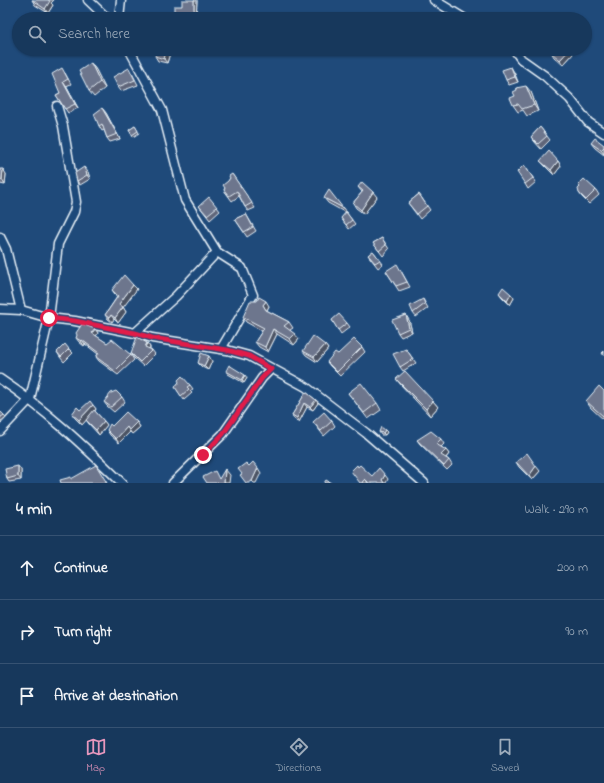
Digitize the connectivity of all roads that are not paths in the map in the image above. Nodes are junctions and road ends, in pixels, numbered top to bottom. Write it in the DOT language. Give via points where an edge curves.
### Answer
graph roads {
  1 [pos="88,0"];
  2 [pos="121,0"];
  3 [pos="434,0"];
  4 [pos="101,12"];
  5 [pos="120,12"];
  6 [pos="454,12"];
  7 [pos="133,56"];
  8 [pos="520,56"];
  9 [pos="57,106"];
  10 [pos="604,133"];
  11 [pos="0,237"];
  12 [pos="217,252"];
  13 [pos="0,309"];
  14 [pos="21,310"];
  15 [pos="49,318"];
  16 [pos="135,333"];
  17 [pos="221,349"];
  18 [pos="271,369"];
  19 [pos="0,380"];
  20 [pos="30,399"];
  21 [pos="0,431"];
  22 [pos="122,483"];
  23 [pos="172,483"];
  24 [pos="424,483"];
  1 -- 4 [label="street"];
  2 -- 5 [label="street"];
  3 -- 6 [label="street"];
  7 -- 12 [label="street" via="162,110 185,200"];
  8 -- 10 [label="street" via="570,99 588,122"];
  9 -- 15 [label="street" via="63,126 76,202 74,212 58,244"];
  11 -- 14 [label="street" via="6,249"];
  12 -- 16 [label="street" via="176,296"];
  12 -- 17 [label="street" via="242,268 253,295"];
  13 -- 14 [label="street"];
  14 -- 15 [label="street"];
  15 -- 16 [label="street"];
  15 -- 20 [label="street"];
  16 -- 17 [label="street"];
  17 -- 18 [label="street" via="249,356"];
  18 -- 23 [label="street" via="223,434"];
  18 -- 24 [label="street" via="306,387 366,433"];
  19 -- 20 [label="street"];
  20 -- 21 [label="street"];
  20 -- 22 [label="street" via="78,440"];
}
